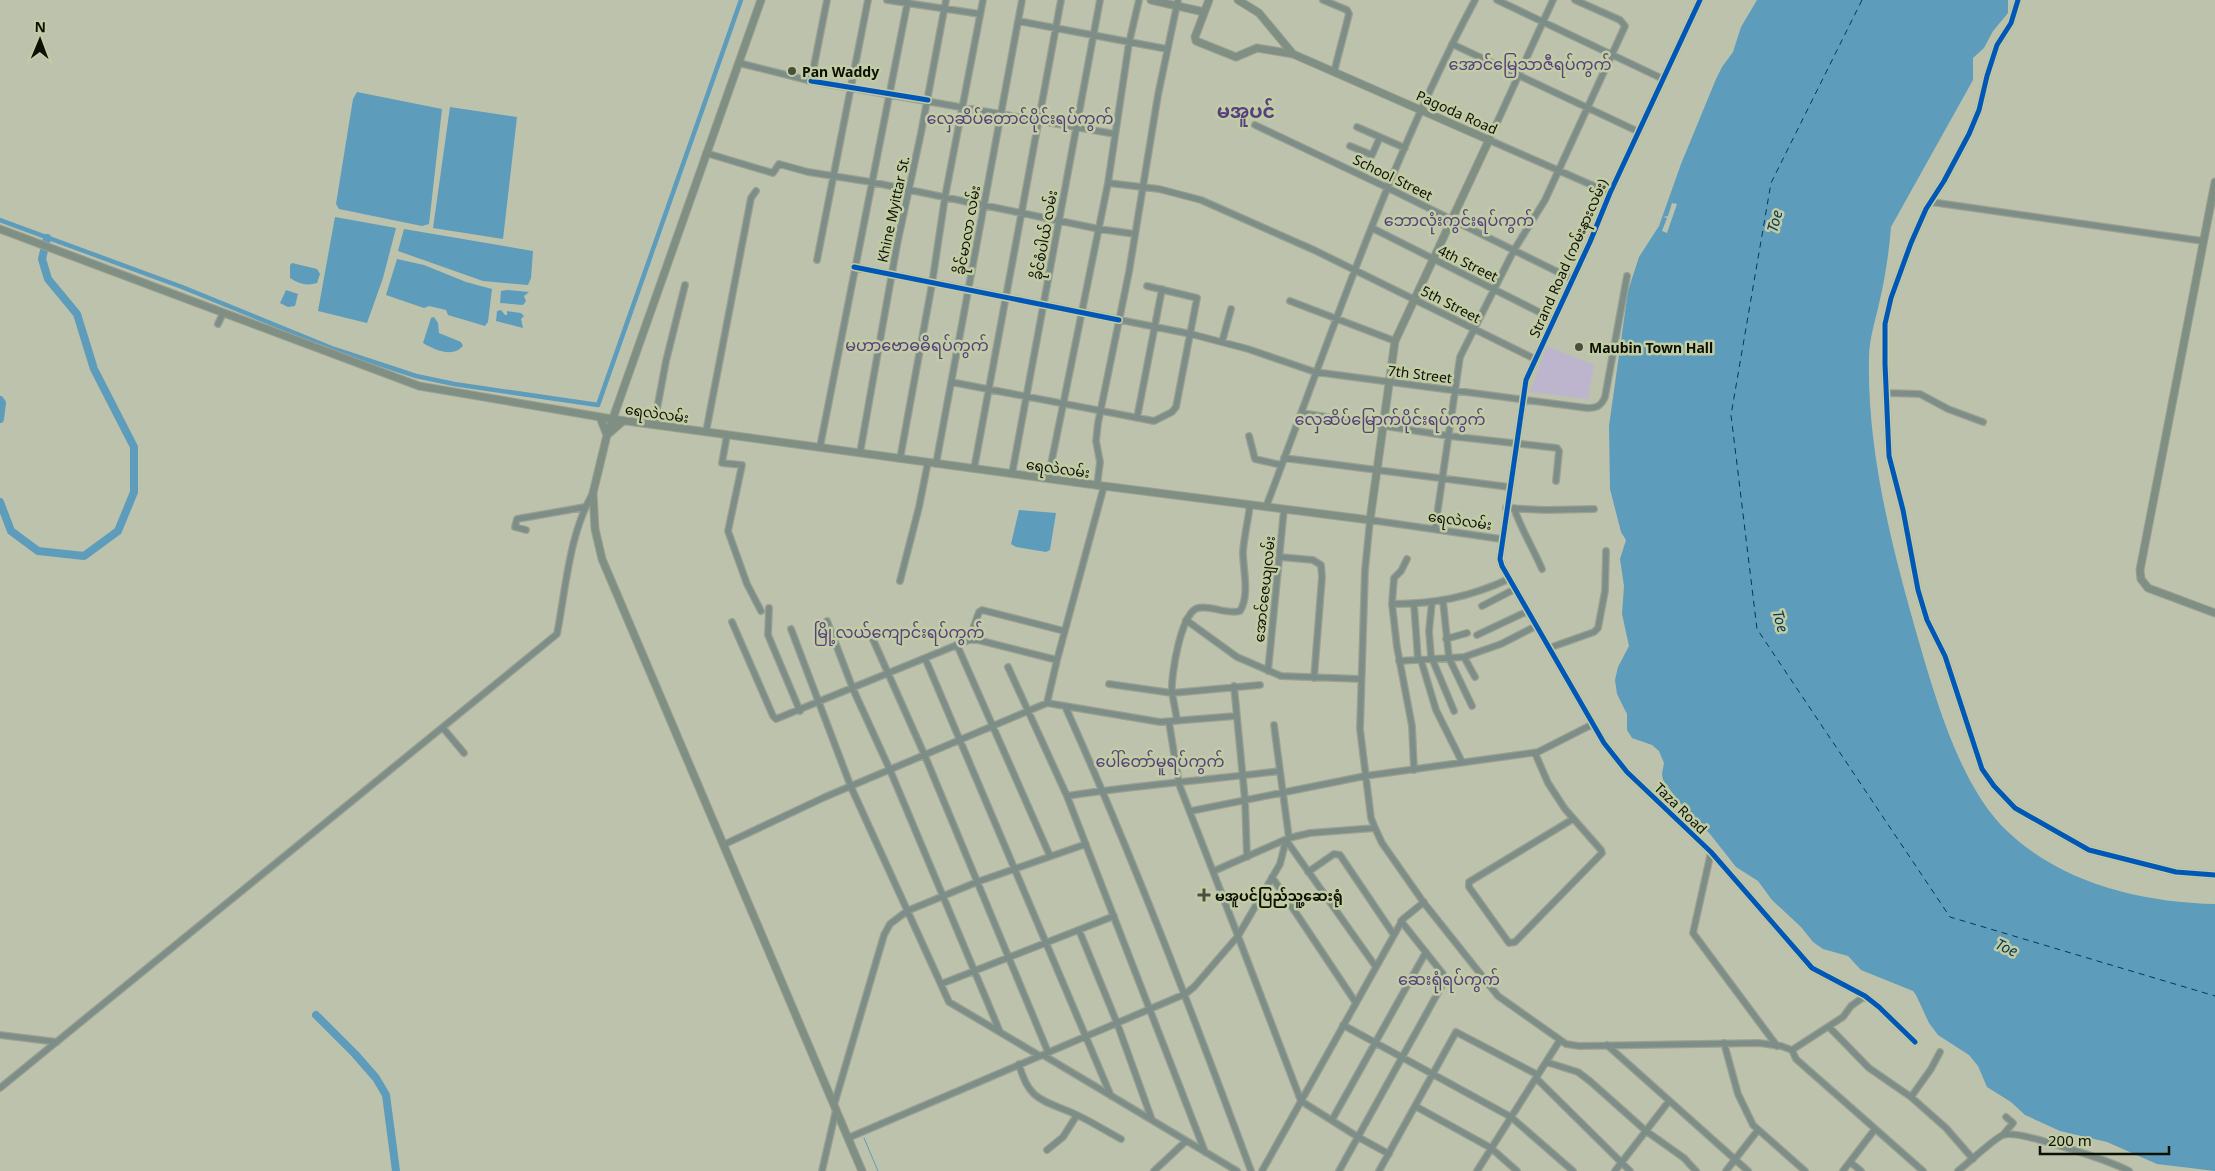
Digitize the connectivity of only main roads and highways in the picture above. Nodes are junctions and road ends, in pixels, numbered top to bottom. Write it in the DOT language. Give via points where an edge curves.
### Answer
graph roads {
  1 [pos="761,0"];
  2 [pos="1151,0"];
  3 [pos="1209,0"];
  4 [pos="1238,0"];
  5 [pos="1177,3"];
  6 [pos="1204,12"];
  7 [pos="1294,54"];
  8 [pos="2215,182"];
  9 [pos="0,229"];
  10 [pos="600,417"];
  11 [pos="612,419"];
  12 [pos="623,421"];
  13 [pos="607,435"];
  14 [pos="1370,520"];
  15 [pos="2215,613"];
  16 [pos="862,1171"];
  1 -- 11 [label="main road"];
  2 -- 5 [label="main road"];
  3 -- 6 [label="main road, Pagoda Road"];
  4 -- 7 [label="main road, Pagoda Road" via="1259,13"];
  5 -- 6 [label="main road"];
  6 -- 7 [label="main road, Pagoda Road" via="1196,41 1236,57 1257,48"];
  7 -- 14 [label="main road, Pagoda Road" via="1489,140 1395,340"];
  8 -- 15 [label="main road" via="2140,570 2141,579 2148,588"];
  9 -- 10 [label="main road, ရေလဲလမ်း" via="419,386"];
  10 -- 11 [label="main road, ရေလဲလမ်း"];
  10 -- 13 [label="main road"];
  11 -- 12 [label="main road, ရေလဲလမ်း"];
  11 -- 13 [label="main road"];
  12 -- 13 [label="main road"];
  12 -- 14 [label="main road, ရေလဲလမ်း"];
  13 -- 16 [label="main road" via="593,493 595,529 602,559"];
}
